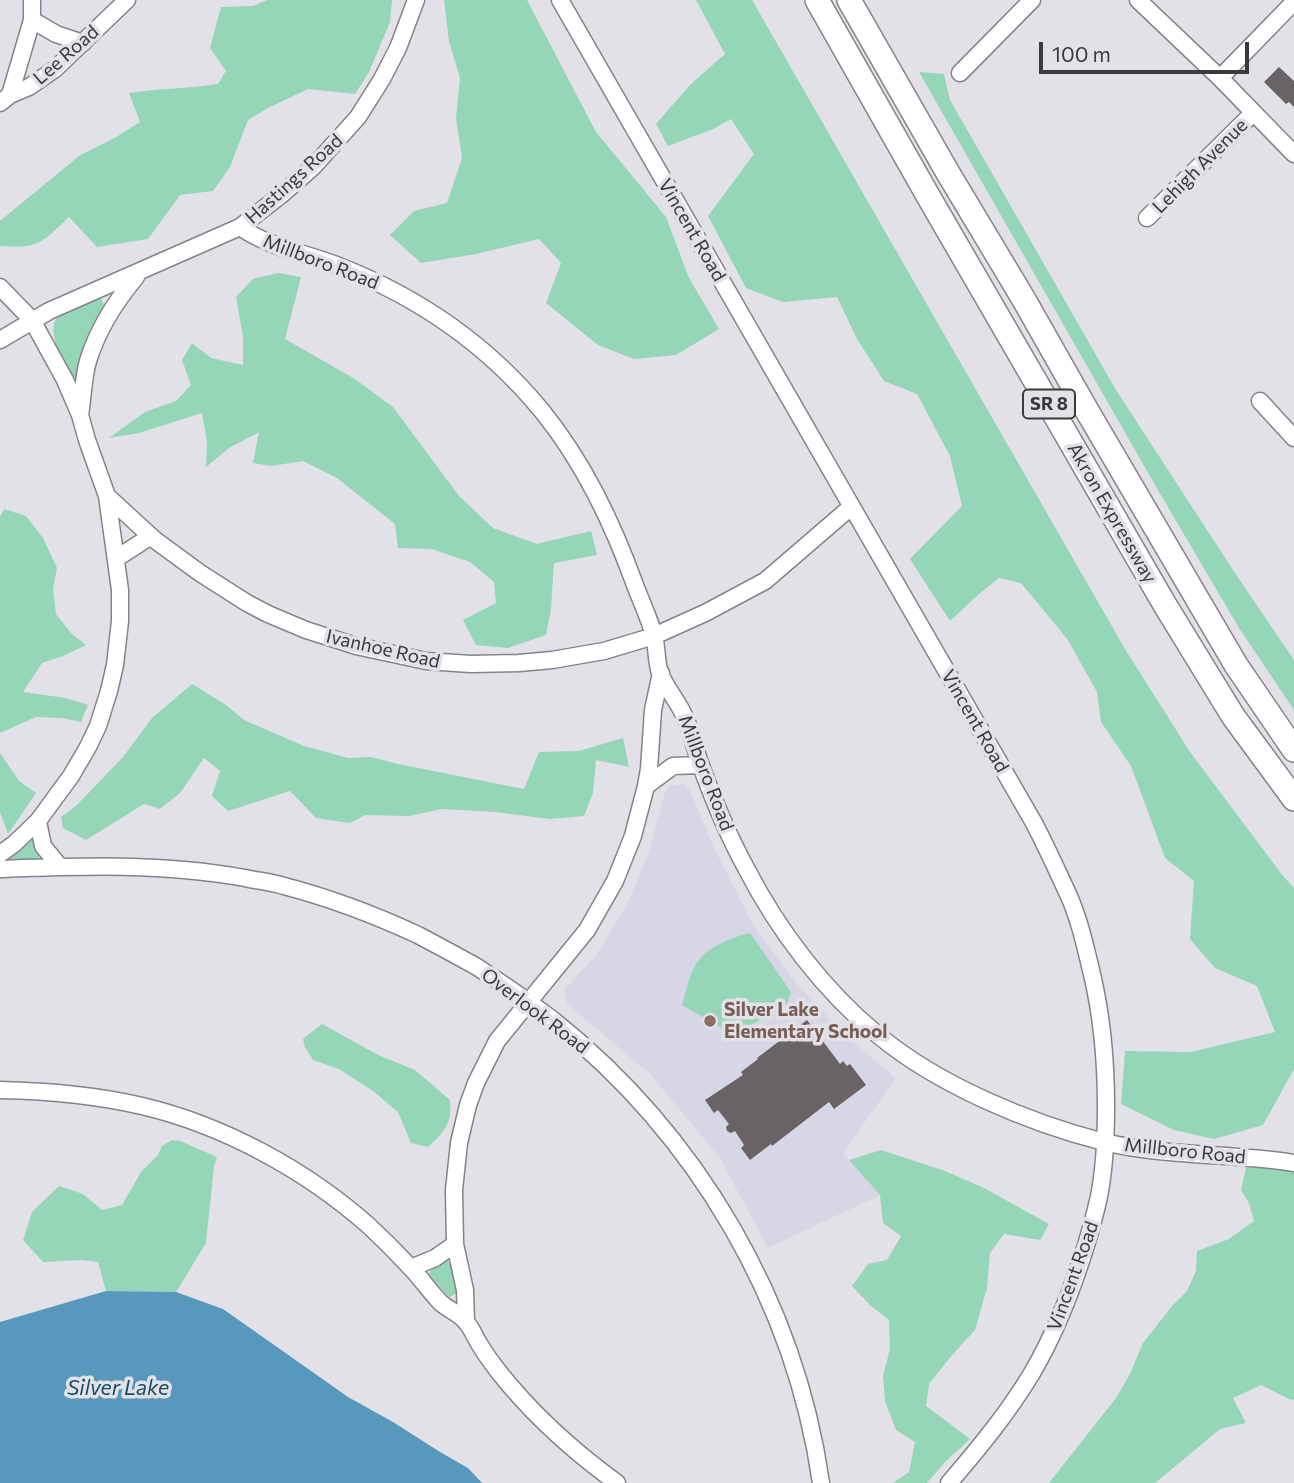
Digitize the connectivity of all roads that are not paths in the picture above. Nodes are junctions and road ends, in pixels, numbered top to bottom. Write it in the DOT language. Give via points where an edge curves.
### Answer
graph roads {
  1 [pos="32,0"];
  2 [pos="127,0"];
  3 [pos="416,0"];
  4 [pos="560,0"];
  5 [pos="817,0"];
  6 [pos="849,0"];
  7 [pos="1032,0"];
  8 [pos="1138,0"];
  9 [pos="1294,2"];
  10 [pos="32,20"];
  11 [pos="83,43"];
  12 [pos="960,73"];
  13 [pos="1220,78"];
  14 [pos="5,99"];
  15 [pos="1253,113"];
  16 [pos="1294,154"];
  17 [pos="1147,218"];
  18 [pos="240,228"];
  19 [pos="143,270"];
  20 [pos="0,287"];
  21 [pos="32,320"];
  22 [pos="0,340"];
  23 [pos="1260,401"];
  24 [pos="80,415"];
  25 [pos="1294,438"];
  26 [pos="107,496"];
  27 [pos="851,507"];
  28 [pos="151,536"];
  29 [pos="117,558"];
  30 [pos="654,636"];
  31 [pos="660,673"];
  32 [pos="1294,750"];
  33 [pos="701,765"];
  34 [pos="646,786"];
  35 [pos="1294,799"];
  36 [pos="38,821"];
  37 [pos="0,853"];
  38 [pos="60,867"];
  39 [pos="0,870"];
  40 [pos="529,1002"];
  41 [pos="0,1090"];
  42 [pos="1106,1142"];
  43 [pos="1294,1163"];
  44 [pos="455,1244"];
  45 [pos="411,1268"];
  46 [pos="466,1322"];
  47 [pos="617,1483"];
  48 [pos="821,1483"];
  49 [pos="949,1483"];
  1 -- 10 [label="street"];
  2 -- 11 [label="street, Lee Road"];
  3 -- 18 [label="street, Hastings Road" via="398,48 358,117 314,166"];
  4 -- 27 [label="street, Vincent Road"];
  5 -- 35 [label="highway, Akron Expressway / SR 8" via="1171,616 1233,716"];
  6 -- 32 [label="highway, Akron Expressway / SR 8" via="1236,665"];
  7 -- 12 [label="street"];
  8 -- 13 [label="street"];
  9 -- 13 [label="street"];
  10 -- 11 [label="street"];
  10 -- 14 [label="street"];
  11 -- 14 [label="street, Lee Road" via="38,81"];
  13 -- 15 [label="street"];
  15 -- 16 [label="street"];
  15 -- 17 [label="street, Lehigh Avenue"];
  18 -- 19 [label="street, Hastings Road"];
  18 -- 30 [label="street, Millboro Road" via="405,296 453,326 503,369 560,435 596,492"];
  19 -- 21 [label="street, Hastings Road"];
  19 -- 24 [label="street, Hastings Road" via="102,324 87,362"];
  20 -- 21 [label="street"];
  21 -- 22 [label="street, Hastings Road"];
  21 -- 24 [label="street"];
  23 -- 25 [label="street"];
  24 -- 26 [label="street"];
  26 -- 28 [label="street, Ivanhoe Road"];
  26 -- 29 [label="street"];
  27 -- 30 [label="street, Ivanhoe Road" via="765,582"];
  27 -- 42 [label="street, Vincent Road" via="1034,823 1069,895 1098,1004 1105,1054"];
  28 -- 29 [label="street"];
  28 -- 30 [label="street, Ivanhoe Road" via="200,573 268,614 397,656 447,663 519,663 604,651"];
  29 -- 36 [label="street" via="120,621 109,691 88,747"];
  30 -- 31 [label="street, Millboro Road"];
  31 -- 33 [label="street, Millboro Road" via="684,714"];
  31 -- 34 [label="street"];
  33 -- 34 [label="street" via="673,766"];
  33 -- 42 [label="street, Millboro Road" via="733,842 765,902 809,966 845,1006 905,1055 974,1094 1056,1129"];
  34 -- 40 [label="street" via="615,881 587,930"];
  36 -- 37 [label="street"];
  36 -- 38 [label="street" via="43,846"];
  38 -- 39 [label="street, Overlook Road"];
  38 -- 40 [label="street, Overlook Road" via="192,870 282,885 418,935"];
  40 -- 44 [label="street" via="497,1041 468,1105 455,1170"];
  40 -- 48 [label="street, Overlook Road" via="632,1092 687,1158 726,1215 786,1340 810,1423"];
  41 -- 45 [label="street" via="74,1094 132,1104 236,1139 325,1191"];
  42 -- 43 [label="street, Millboro Road" via="1150,1151"];
  42 -- 49 [label="street, Vincent Road" via="1095,1215 1054,1330 1009,1409"];
  44 -- 45 [label="street"];
  44 -- 46 [label="street" via="466,1290"];
  45 -- 46 [label="street"];
  46 -- 47 [label="street" via="517,1394 562,1439"];
}
